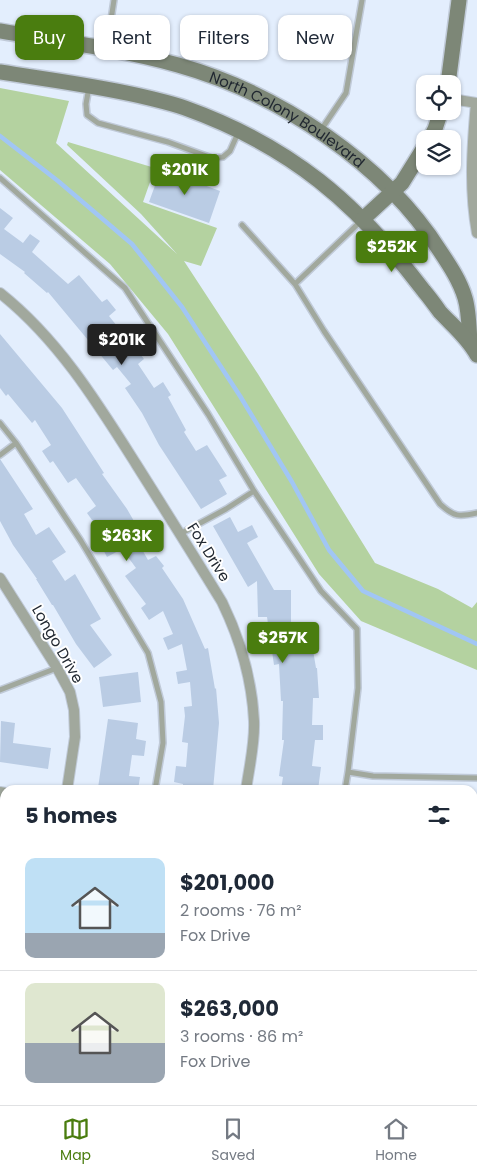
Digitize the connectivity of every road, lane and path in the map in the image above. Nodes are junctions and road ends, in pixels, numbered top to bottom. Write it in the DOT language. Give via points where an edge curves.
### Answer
graph roads {
  1 [pos="114,0"];
  2 [pos="362,0"];
  3 [pos="459,0"];
  4 [pos="112,15"];
  5 [pos="0,31"];
  6 [pos="94,47"];
  7 [pos="156,60"];
  8 [pos="0,72"];
  9 [pos="449,75"];
  10 [pos="89,86"];
  11 [pos="461,100"];
  12 [pos="477,103"];
  13 [pos="239,130"];
  14 [pos="321,131"];
  15 [pos="416,162"];
  16 [pos="0,178"];
  17 [pos="393,193"];
  18 [pos="363,219"];
  19 [pos="242,225"];
  20 [pos="477,234"];
  21 [pos="295,284"];
  22 [pos="0,293"];
  23 [pos="474,349"];
  24 [pos="0,423"];
  25 [pos="16,443"];
  26 [pos="0,454"];
  27 [pos="254,491"];
  28 [pos="477,513"];
  29 [pos="180,534"];
  30 [pos="1,580"];
  31 [pos="57,668"];
  32 [pos="0,690"];
  33 [pos="348,772"];
  34 [pos="477,778"];
  35 [pos="68,785"];
  36 [pos="156,785"];
  37 [pos="247,785"];
  38 [pos="346,785"];
  1 -- 4 [label="lane"];
  2 -- 14 [label="lane" via="346,93"];
  3 -- 9 [label="street"];
  5 -- 6 [label="street, North Colony Boulevard"];
  7 -- 14 [label="street, North Colony Boulevard" via="237,85"];
  8 -- 10 [label="street, North Colony Boulevard"];
  10 -- 13 [label="street, North Colony Boulevard" via="184,107"];
  10 -- 13 [label="lane" via="87,115 98,123 212,158 223,158 230,151"];
  11 -- 12 [label="street"];
  12 -- 20 [label="street" via="471,156"];
  13 -- 18 [label="street, North Colony Boulevard" via="297,163"];
  14 -- 17 [label="street, North Colony Boulevard"];
  15 -- 17 [label="street"];
  16 -- 27 [label="lane" via="126,288"];
  17 -- 18 [label="street"];
  17 -- 23 [label="street, North Colony Boulevard" via="434,240 455,274 466,298"];
  18 -- 21 [label="lane"];
  18 -- 23 [label="street, North Colony Boulevard"];
  19 -- 21 [label="lane"];
  21 -- 28 [label="lane" via="440,504 451,514"];
  22 -- 29 [label="street, Fox Drive" via="38,328 96,400"];
  24 -- 25 [label="lane"];
  25 -- 26 [label="lane"];
  25 -- 36 [label="lane" via="81,541 148,653 161,702 162,743"];
  27 -- 29 [label="lane"];
  27 -- 33 [label="lane" via="321,591 357,629 358,688"];
  29 -- 37 [label="street, Fox Drive" via="222,602 244,656 254,722"];
  30 -- 31 [label="street, Longo Drive"];
  31 -- 32 [label="lane"];
  31 -- 35 [label="street, Longo Drive" via="70,692 74,710 75,737"];
  33 -- 34 [label="lane" via="373,776"];
  33 -- 38 [label="lane"];
}
